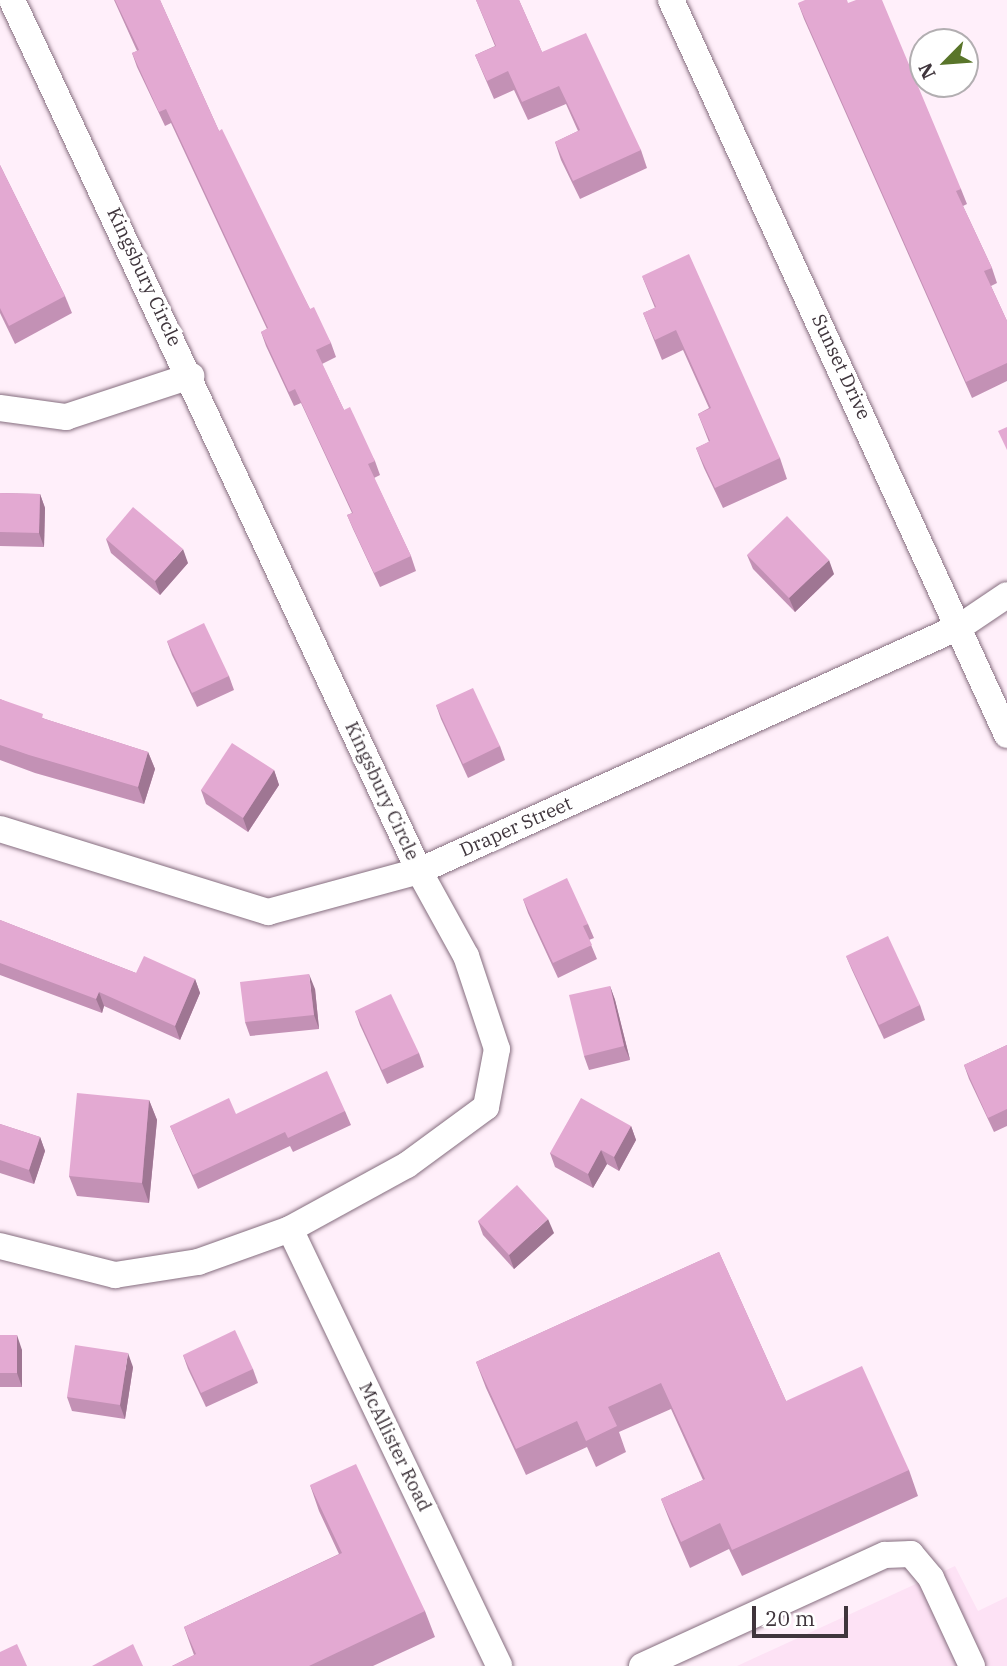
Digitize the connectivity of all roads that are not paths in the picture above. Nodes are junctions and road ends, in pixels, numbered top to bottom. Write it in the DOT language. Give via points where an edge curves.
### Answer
graph roads {
  1 [pos="12,0"];
  2 [pos="671,0"];
  3 [pos="191,376"];
  4 [pos="0,408"];
  5 [pos="1007,595"];
  6 [pos="961,626"];
  7 [pos="1007,735"];
  8 [pos="0,829"];
  9 [pos="419,872"];
  10 [pos="290,1229"];
  11 [pos="0,1246"];
  12 [pos="499,1666"];
  13 [pos="642,1666"];
  14 [pos="972,1666"];
  1 -- 3 [label="street, Kingsbury Circle"];
  2 -- 6 [label="street, Sunset Drive"];
  3 -- 4 [label="street" via="66,417"];
  3 -- 9 [label="street, Kingsbury Circle"];
  5 -- 6 [label="street, Draper Street"];
  6 -- 7 [label="street, Sunset Drive"];
  6 -- 9 [label="street, Draper Street"];
  8 -- 9 [label="street, Draper Street" via="268,912"];
  9 -- 10 [label="street, Kingsbury Circle" via="466,956 497,1049 486,1107 407,1165"];
  10 -- 11 [label="street, Kingsbury Circle" via="198,1262 115,1275"];
  10 -- 12 [label="street, McAllister Road"];
  13 -- 14 [label="street" via="885,1555 911,1554 931,1578"];
}
